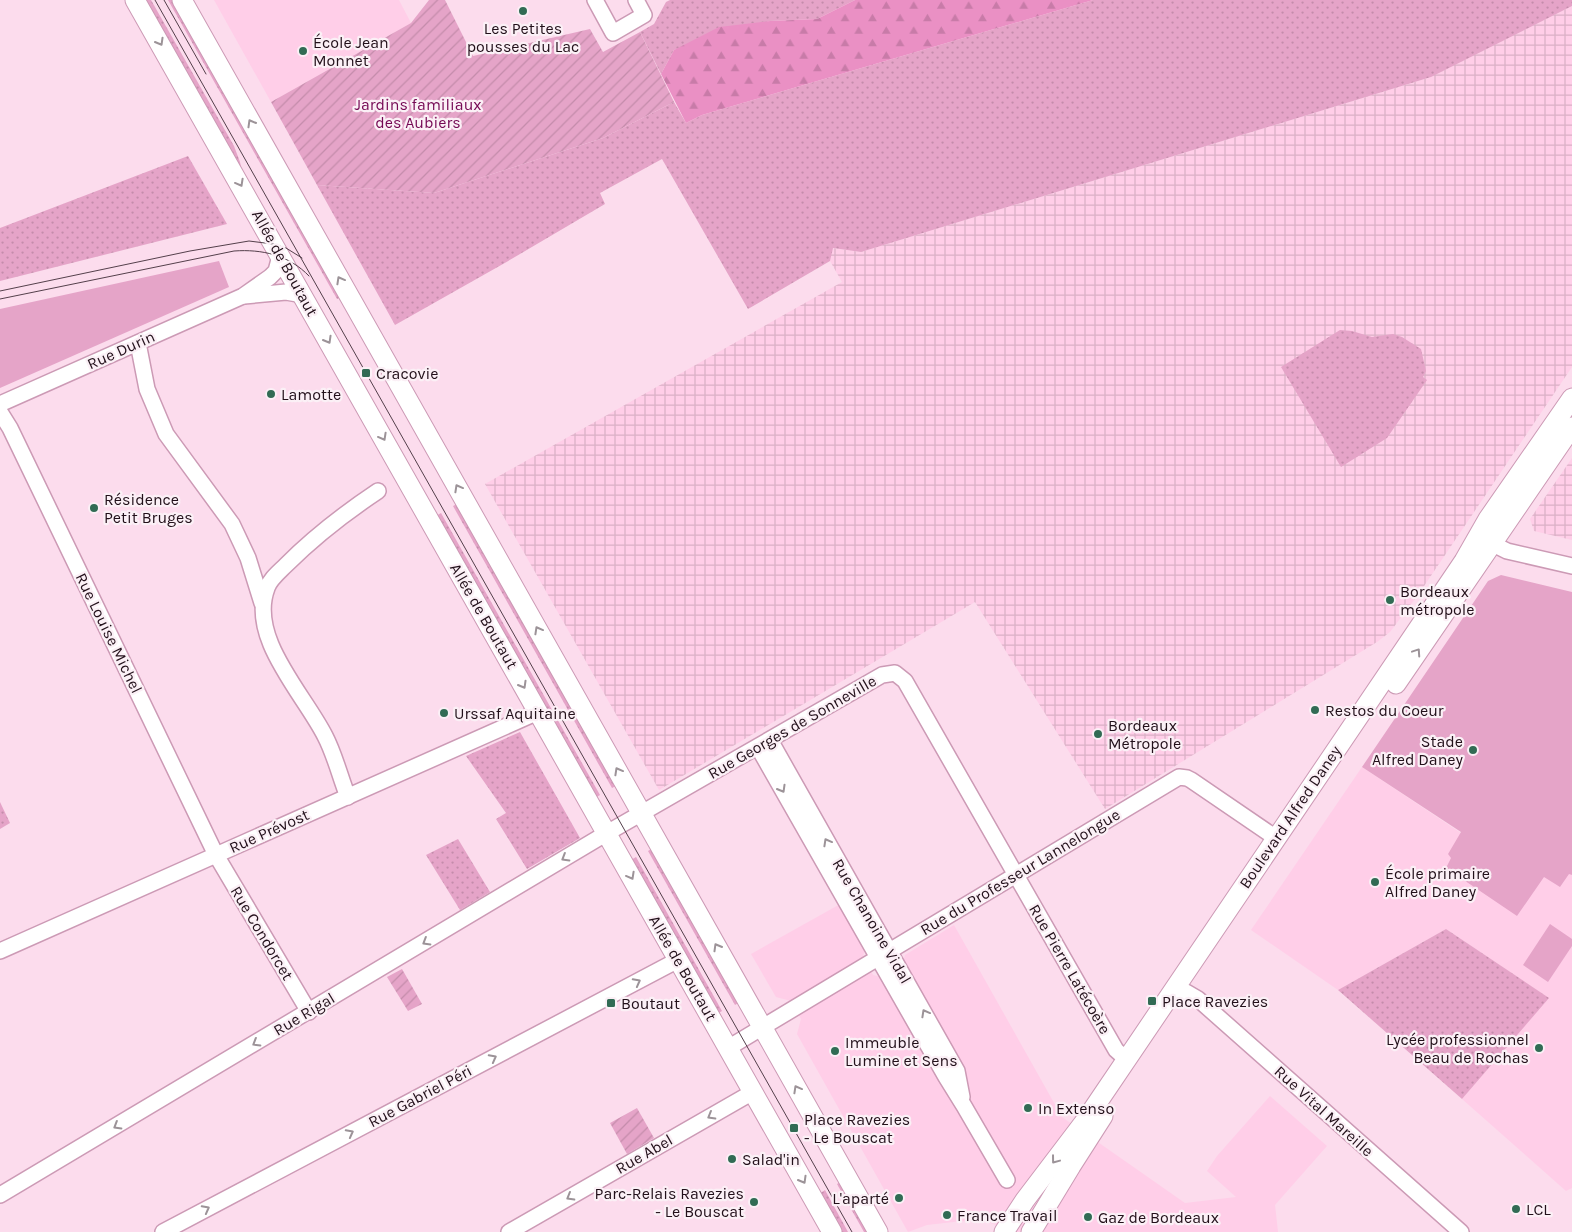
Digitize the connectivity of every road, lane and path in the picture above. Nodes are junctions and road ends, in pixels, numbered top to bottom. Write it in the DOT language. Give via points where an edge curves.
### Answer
graph roads {
  1 [pos="135,0"];
  2 [pos="182,0"];
  3 [pos="595,0"];
  4 [pos="638,1"];
  5 [pos="280,256"];
  6 [pos="303,295"];
  7 [pos="243,296"];
  8 [pos="138,343"];
  9 [pos="1571,399"];
  10 [pos="0,404"];
  11 [pos="0,412"];
  12 [pos="1572,427"];
  13 [pos="378,491"];
  14 [pos="1493,544"];
  15 [pos="1469,553"];
  16 [pos="1572,566"];
  17 [pos="263,607"];
  18 [pos="538,712"];
  19 [pos="764,743"];
  20 [pos="348,797"];
  21 [pos="642,814"];
  22 [pos="607,833"];
  23 [pos="1276,838"];
  24 [pos="216,855"];
  25 [pos="1016,875"];
  26 [pos="0,951"];
  27 [pos="883,955"];
  28 [pos="678,960"];
  29 [pos="1186,992"];
  30 [pos="308,1012"];
  31 [pos="762,1027"];
  32 [pos="728,1048"];
  33 [pos="1126,1059"];
  34 [pos="753,1092"];
  35 [pos="1006,1180"];
  36 [pos="0,1196"];
  37 [pos="163,1232"];
  38 [pos="509,1232"];
  39 [pos="832,1232"];
  40 [pos="878,1232"];
  41 [pos="1004,1232"];
  42 [pos="1031,1232"];
  43 [pos="1461,1232"];
  1 -- 5 [label="main road, Allée de Boutaut, one-way"];
  21 -- 2 [label="main road, one-way"];
  3 -- 4 [label="street" via="613,33 644,15"];
  5 -- 6 [label="main road, Allée de Boutaut"];
  5 -- 7 [label="street, Rue Durin" via="276,271"];
  6 -- 7 [label="street, Rue Durin" via="286,292"];
  6 -- 18 [label="main road, Allée de Boutaut, one-way"];
  7 -- 8 [label="street, Rue Durin"];
  8 -- 10 [label="street, Rue Durin"];
  8 -- 17 [label="street" via="147,389 166,434 232,524 248,558"];
  9 -- 14 [label="street" via="1553,434 1494,524"];
  9 -- 15 [label="main road, Boulevard Alfred Daney" via="1488,519"];
  11 -- 24 [label="street, Rue Louise Michel"];
  12 -- 14 [label="main road, Boulevard Alfred Daney"];
  13 -- 17 [label="street" via="312,540 274,577 267,588"];
  14 -- 15 [label="street"];
  14 -- 16 [label="street" via="1507,551"];
  29 -- 14 [label="main road, Boulevard Alfred Daney, one-way"];
  15 -- 23 [label="main road, Boulevard Alfred Daney"];
  17 -- 20 [label="street" via="271,646 325,737"];
  18 -- 20 [label="street, Rue Prévost"];
  18 -- 22 [label="main road, Allée de Boutaut"];
  19 -- 21 [label="street, Rue Georges de Sonneville"];
  19 -- 25 [label="street, Rue Georges de Sonneville" via="882,675 895,673 905,681"];
  19 -- 27 [label="street, Rue Chanoine Vidal"];
  20 -- 24 [label="street, Rue Prévost"];
  21 -- 22 [label="street, Rue Georges de Sonneville"];
  31 -- 21 [label="main road, one-way"];
  22 -- 28 [label="main road, Allée de Boutaut, one-way"];
  22 -- 30 [label="street, Rue Rigal, one-way"];
  23 -- 25 [label="street, Rue du Professeur Lannelongue" via="1192,780 1179,777"];
  23 -- 33 [label="main road, Boulevard Alfred Daney"];
  24 -- 26 [label="street, Rue Prévost"];
  24 -- 30 [label="street, Rue Condorcet"];
  25 -- 27 [label="street, Rue du Professeur Lannelongue"];
  25 -- 33 [label="street, Rue Pierre Latécoère" via="1116,1050"];
  27 -- 31 [label="street, Rue du Professeur Lannelongue"];
  27 -- 35 [label="street, Rue Chanoine Vidal" via="957,1071 964,1106"];
  28 -- 32 [label="main road, Allée de Boutaut"];
  37 -- 28 [label="street, Rue Gabriel Péri, one-way"];
  29 -- 42 [label="main road, Boulevard Alfred Daney" via="1095,1127"];
  29 -- 43 [label="street, Rue Vital Mareille" via="1198,999"];
  30 -- 36 [label="street, Rue Rigal, one-way"];
  31 -- 32 [label="street, Rue du Professeur Lannelongue"];
  40 -- 31 [label="main road, one-way"];
  32 -- 34 [label="main road, Allée de Boutaut"];
  33 -- 41 [label="main road, Boulevard Alfred Daney, one-way"];
  34 -- 38 [label="street, Rue Abel, one-way"];
  34 -- 39 [label="main road, Allée de Boutaut, one-way"];
}
